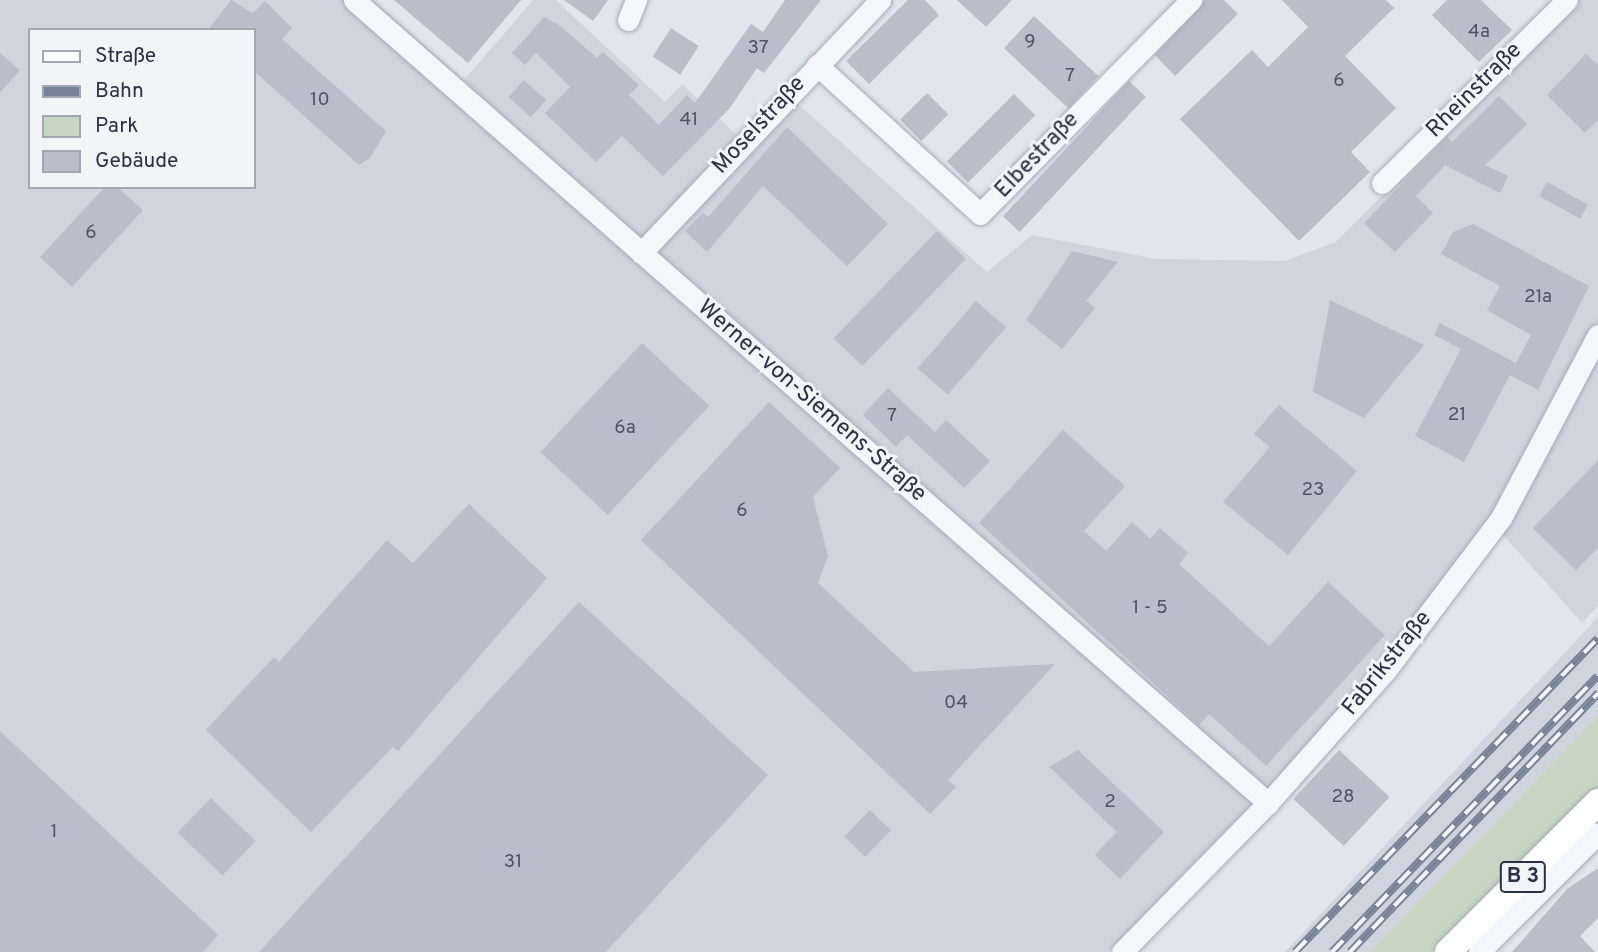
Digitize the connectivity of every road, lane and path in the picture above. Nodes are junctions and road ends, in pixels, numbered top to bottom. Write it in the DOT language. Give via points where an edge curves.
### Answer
graph roads {
  1 [pos="354,0"];
  2 [pos="880,0"];
  3 [pos="1191,0"];
  4 [pos="1567,0"];
  5 [pos="817,65"];
  6 [pos="1382,183"];
  7 [pos="641,253"];
  8 [pos="1598,335"];
  9 [pos="1598,802"];
  10 [pos="1268,803"];
  11 [pos="1598,832"];
  12 [pos="1122,952"];
  13 [pos="1448,952"];
  14 [pos="1479,952"];
  1 -- 7 [label="street, Werner-von-Siemens-Straße"];
  2 -- 5 [label="street, Moselstraße"];
  3 -- 5 [label="street, Elbestraße" via="980,214"];
  4 -- 6 [label="street, Rheinstraße"];
  5 -- 7 [label="street, Moselstraße"];
  7 -- 10 [label="street, Werner-von-Siemens-Straße"];
  8 -- 10 [label="street, Fabrikstraße" via="1501,519 1386,670"];
  9 -- 13 [label="main road, B 3"];
  10 -- 12 [label="street, Fabrikstraße"];
  11 -- 14 [label="street"];
}
